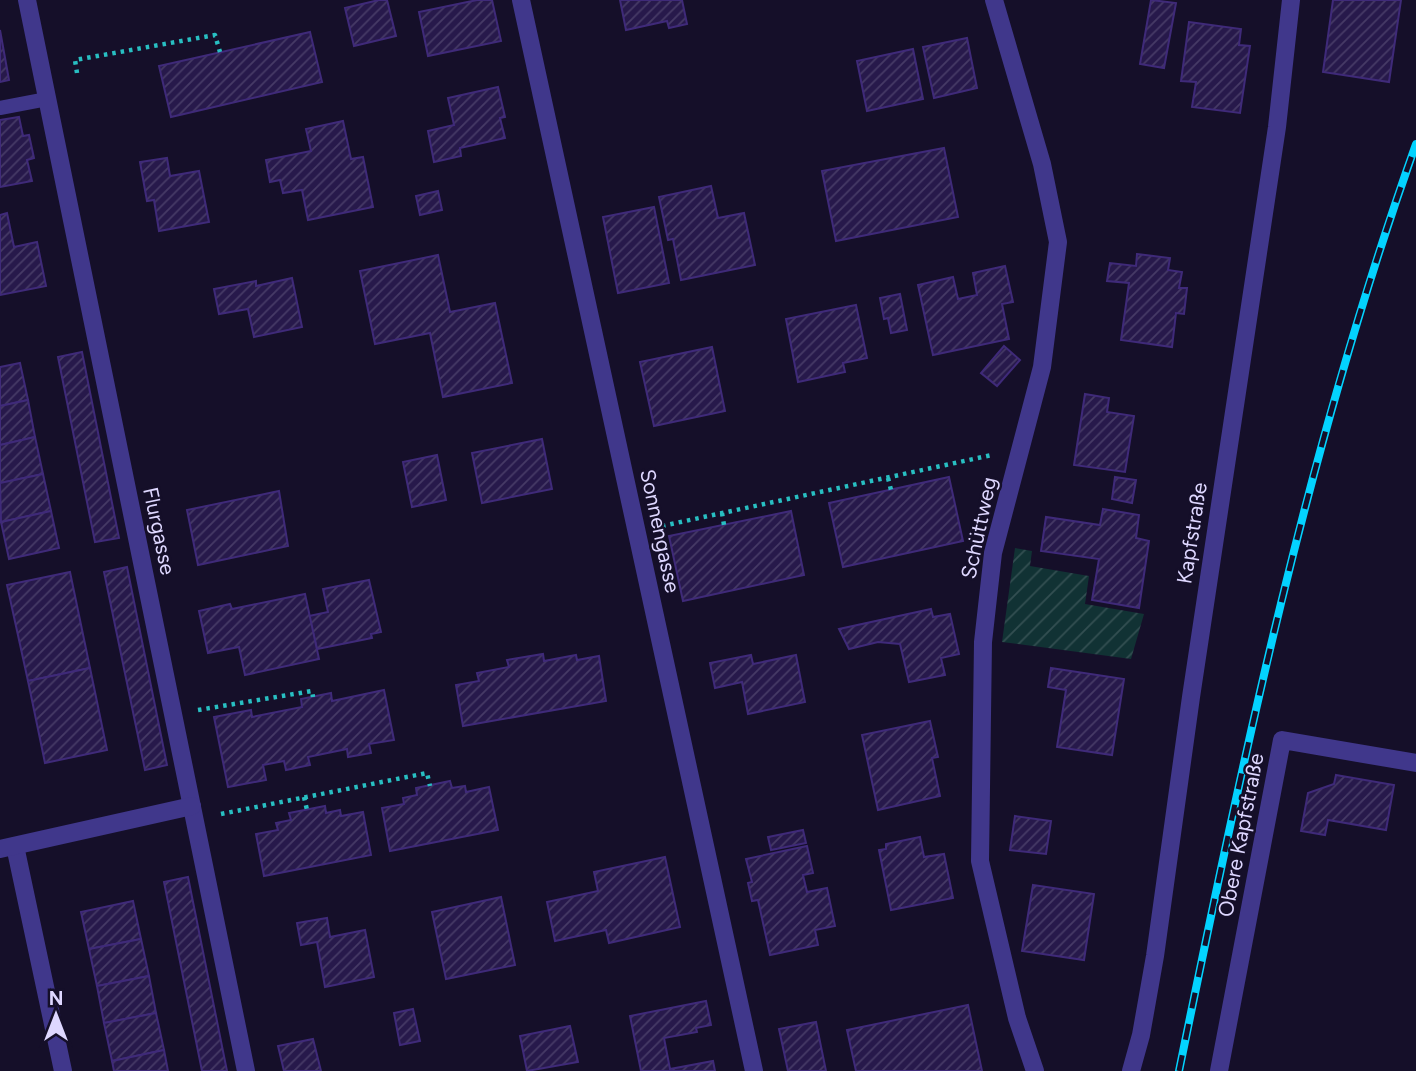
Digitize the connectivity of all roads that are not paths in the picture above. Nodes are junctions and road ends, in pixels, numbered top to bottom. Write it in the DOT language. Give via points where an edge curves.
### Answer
graph roads {
  1 [pos="27,0"];
  2 [pos="521,0"];
  3 [pos="994,0"];
  4 [pos="1291,0"];
  5 [pos="47,99"];
  6 [pos="0,108"];
  7 [pos="1416,763"];
  8 [pos="193,813"];
  9 [pos="8,848"];
  10 [pos="63,1071"];
  11 [pos="246,1071"];
  12 [pos="754,1071"];
  13 [pos="1035,1071"];
  14 [pos="1130,1071"];
  15 [pos="1219,1071"];
  1 -- 5 [label="street, Flurgasse"];
  2 -- 12 [label="street, Sonnengasse"];
  3 -- 13 [label="street, Schüttweg" via="1042,164 1058,242 1042,367 993,553 983,642 980,862 1017,1018"];
  4 -- 14 [label="street, Kapfstraße" via="1155,956"];
  5 -- 6 [label="lane"];
  5 -- 8 [label="street, Flurgasse"];
  7 -- 15 [label="street, Obere Kapfstraße" via="1282,740"];
  8 -- 9 [label="street"];
  8 -- 11 [label="street, Flurgasse"];
  9 -- 10 [label="street"];
}
